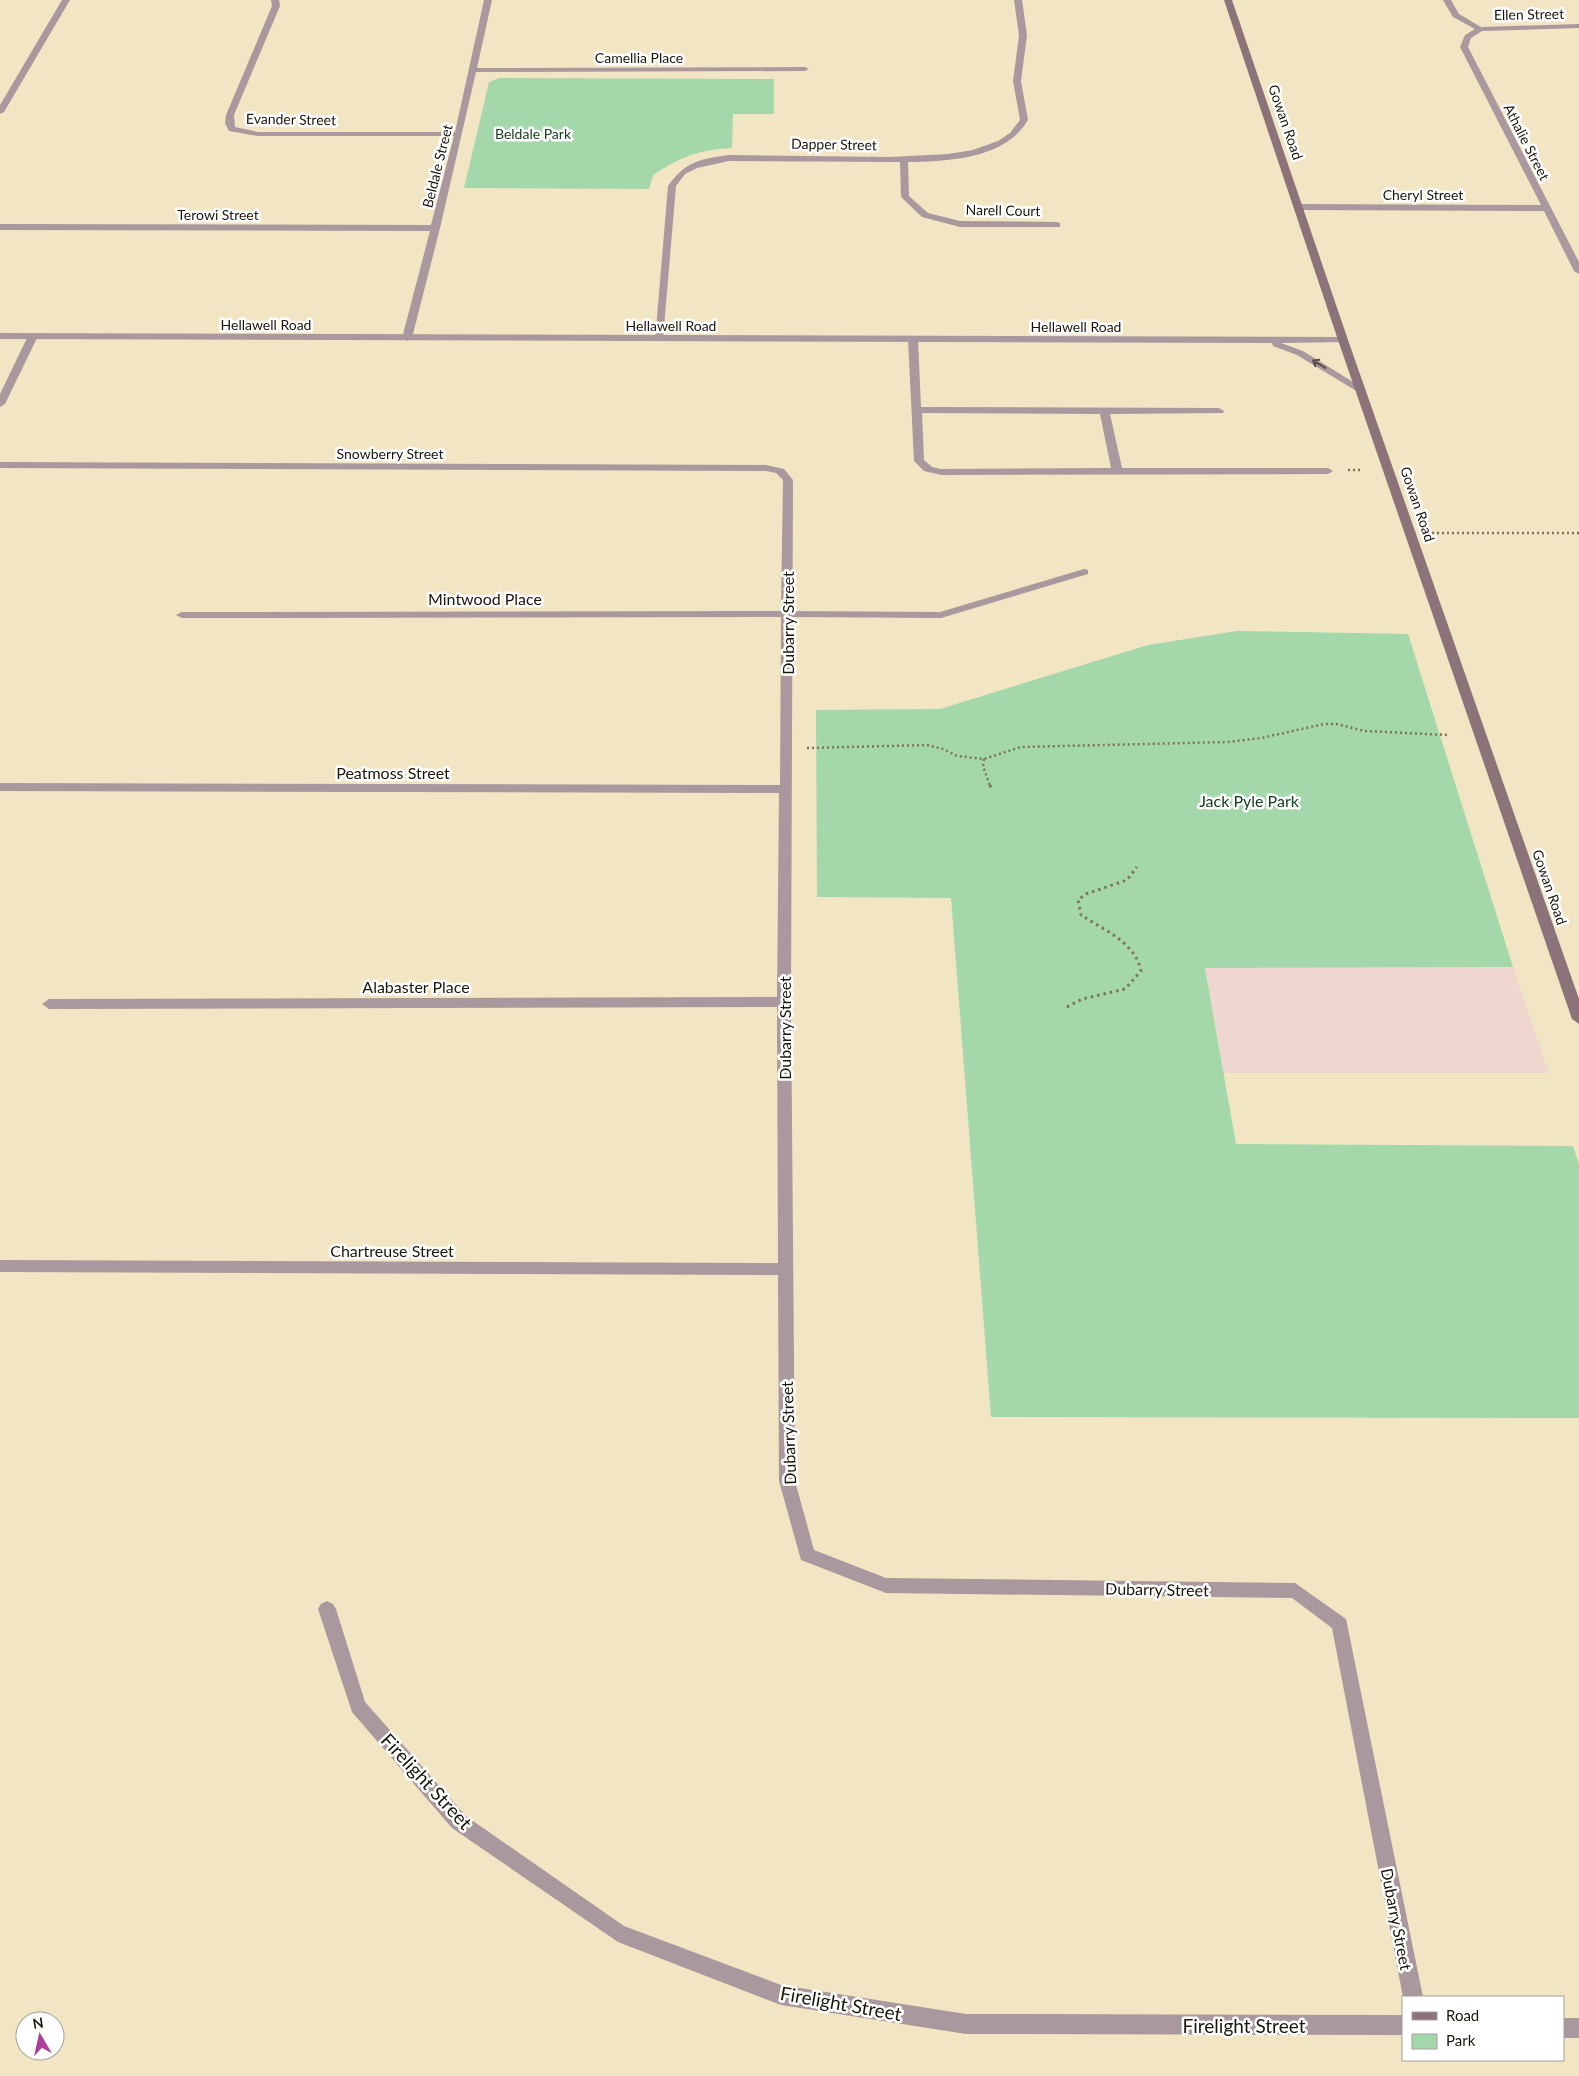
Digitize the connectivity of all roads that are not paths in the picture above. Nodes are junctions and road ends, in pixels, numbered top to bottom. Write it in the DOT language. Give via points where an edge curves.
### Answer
graph roads {
  1 [pos="66,0"];
  2 [pos="275,0"];
  3 [pos="488,0"];
  4 [pos="1018,0"];
  5 [pos="1228,0"];
  6 [pos="1447,0"];
  7 [pos="1579,26"];
  8 [pos="1480,28"];
  9 [pos="805,69"];
  10 [pos="474,70"];
  11 [pos="0,112"];
  12 [pos="459,134"];
  13 [pos="904,159"];
  14 [pos="1299,207"];
  15 [pos="1546,208"];
  16 [pos="1057,225"];
  17 [pos="0,227"];
  18 [pos="436,228"];
  19 [pos="1579,271"];
  20 [pos="0,336"];
  21 [pos="33,336"];
  22 [pos="407,338"];
  23 [pos="658,339"];
  24 [pos="913,339"];
  25 [pos="1264,340"];
  26 [pos="1343,340"];
  27 [pos="1361,390"];
  28 [pos="0,404"];
  29 [pos="917,410"];
  30 [pos="1104,410"];
  31 [pos="1219,411"];
  32 [pos="0,465"];
  33 [pos="780,471"];
  34 [pos="1117,471"];
  35 [pos="1328,471"];
  36 [pos="1084,572"];
  37 [pos="788,614"];
  38 [pos="182,615"];
  39 [pos="0,787"];
  40 [pos="786,789"];
  41 [pos="784,1002"];
  42 [pos="49,1004"];
  43 [pos="1579,1019"];
  44 [pos="0,1266"];
  45 [pos="784,1269"];
  46 [pos="327,1609"];
  47 [pos="1413,1996"];
  48 [pos="1402,2025"];
  49 [pos="1564,2028"];
  50 [pos="1579,2028"];
  1 -- 11 [label="street"];
  2 -- 12 [label="street, Evander Street" via="276,6 230,115 232,129 258,134"];
  3 -- 10 [label="street, Beldale Street"];
  4 -- 13 [label="street, Dapper Street" via="1023,34 1018,81 1024,120 1017,132 999,145 975,152"];
  5 -- 14 [label="main road, Gowan Road"];
  6 -- 8 [label="street" via="1456,15"];
  7 -- 8 [label="street, Ellen Street"];
  8 -- 15 [label="street, Athalie Street" via="1468,37 1464,47"];
  9 -- 10 [label="street, Camellia Place"];
  10 -- 12 [label="street, Beldale Street"];
  12 -- 18 [label="street, Beldale Street"];
  13 -- 16 [label="street, Narell Court" via="905,197 925,215 960,224"];
  13 -- 23 [label="street, Dapper Street" via="745,157 712,161 684,171 672,186"];
  14 -- 15 [label="street, Cheryl Street"];
  14 -- 26 [label="main road, Gowan Road"];
  15 -- 19 [label="street, Athalie Street"];
  17 -- 18 [label="street, Terowi Street"];
  18 -- 22 [label="street, Beldale Street"];
  20 -- 21 [label="street, Hellawell Road"];
  21 -- 22 [label="street, Hellawell Road"];
  21 -- 28 [label="street"];
  22 -- 23 [label="street, Hellawell Road"];
  23 -- 24 [label="street, Hellawell Road"];
  24 -- 25 [label="street, Hellawell Road"];
  24 -- 29 [label="street"];
  25 -- 26 [label="street, Hellawell Road"];
  27 -- 25 [label="street, one-way" via="1300,353"];
  26 -- 27 [label="main road, Gowan Road"];
  27 -- 43 [label="main road, Gowan Road"];
  29 -- 30 [label="street"];
  29 -- 34 [label="street" via="919,461 928,469 941,472"];
  30 -- 31 [label="street"];
  30 -- 34 [label="street"];
  32 -- 33 [label="street, Snowberry Street" via="756,468"];
  33 -- 37 [label="street, Dubarry Street" via="788,480"];
  34 -- 35 [label="street"];
  36 -- 37 [label="street, Mintwood Place" via="941,615"];
  37 -- 38 [label="street, Mintwood Place"];
  37 -- 40 [label="street, Dubarry Street"];
  39 -- 40 [label="street, Peatmoss Street"];
  40 -- 41 [label="street, Dubarry Street"];
  41 -- 42 [label="street, Alabaster Place"];
  41 -- 45 [label="street, Dubarry Street"];
  44 -- 45 [label="street, Chartreuse Street"];
  45 -- 47 [label="street, Dubarry Street" via="787,1481 807,1555 886,1585 1295,1591 1340,1624"];
  46 -- 48 [label="street, Firelight Street" via="358,1706 459,1822 618,1933 781,1995 966,2024"];
  49 -- 50 [label="street"];
}
